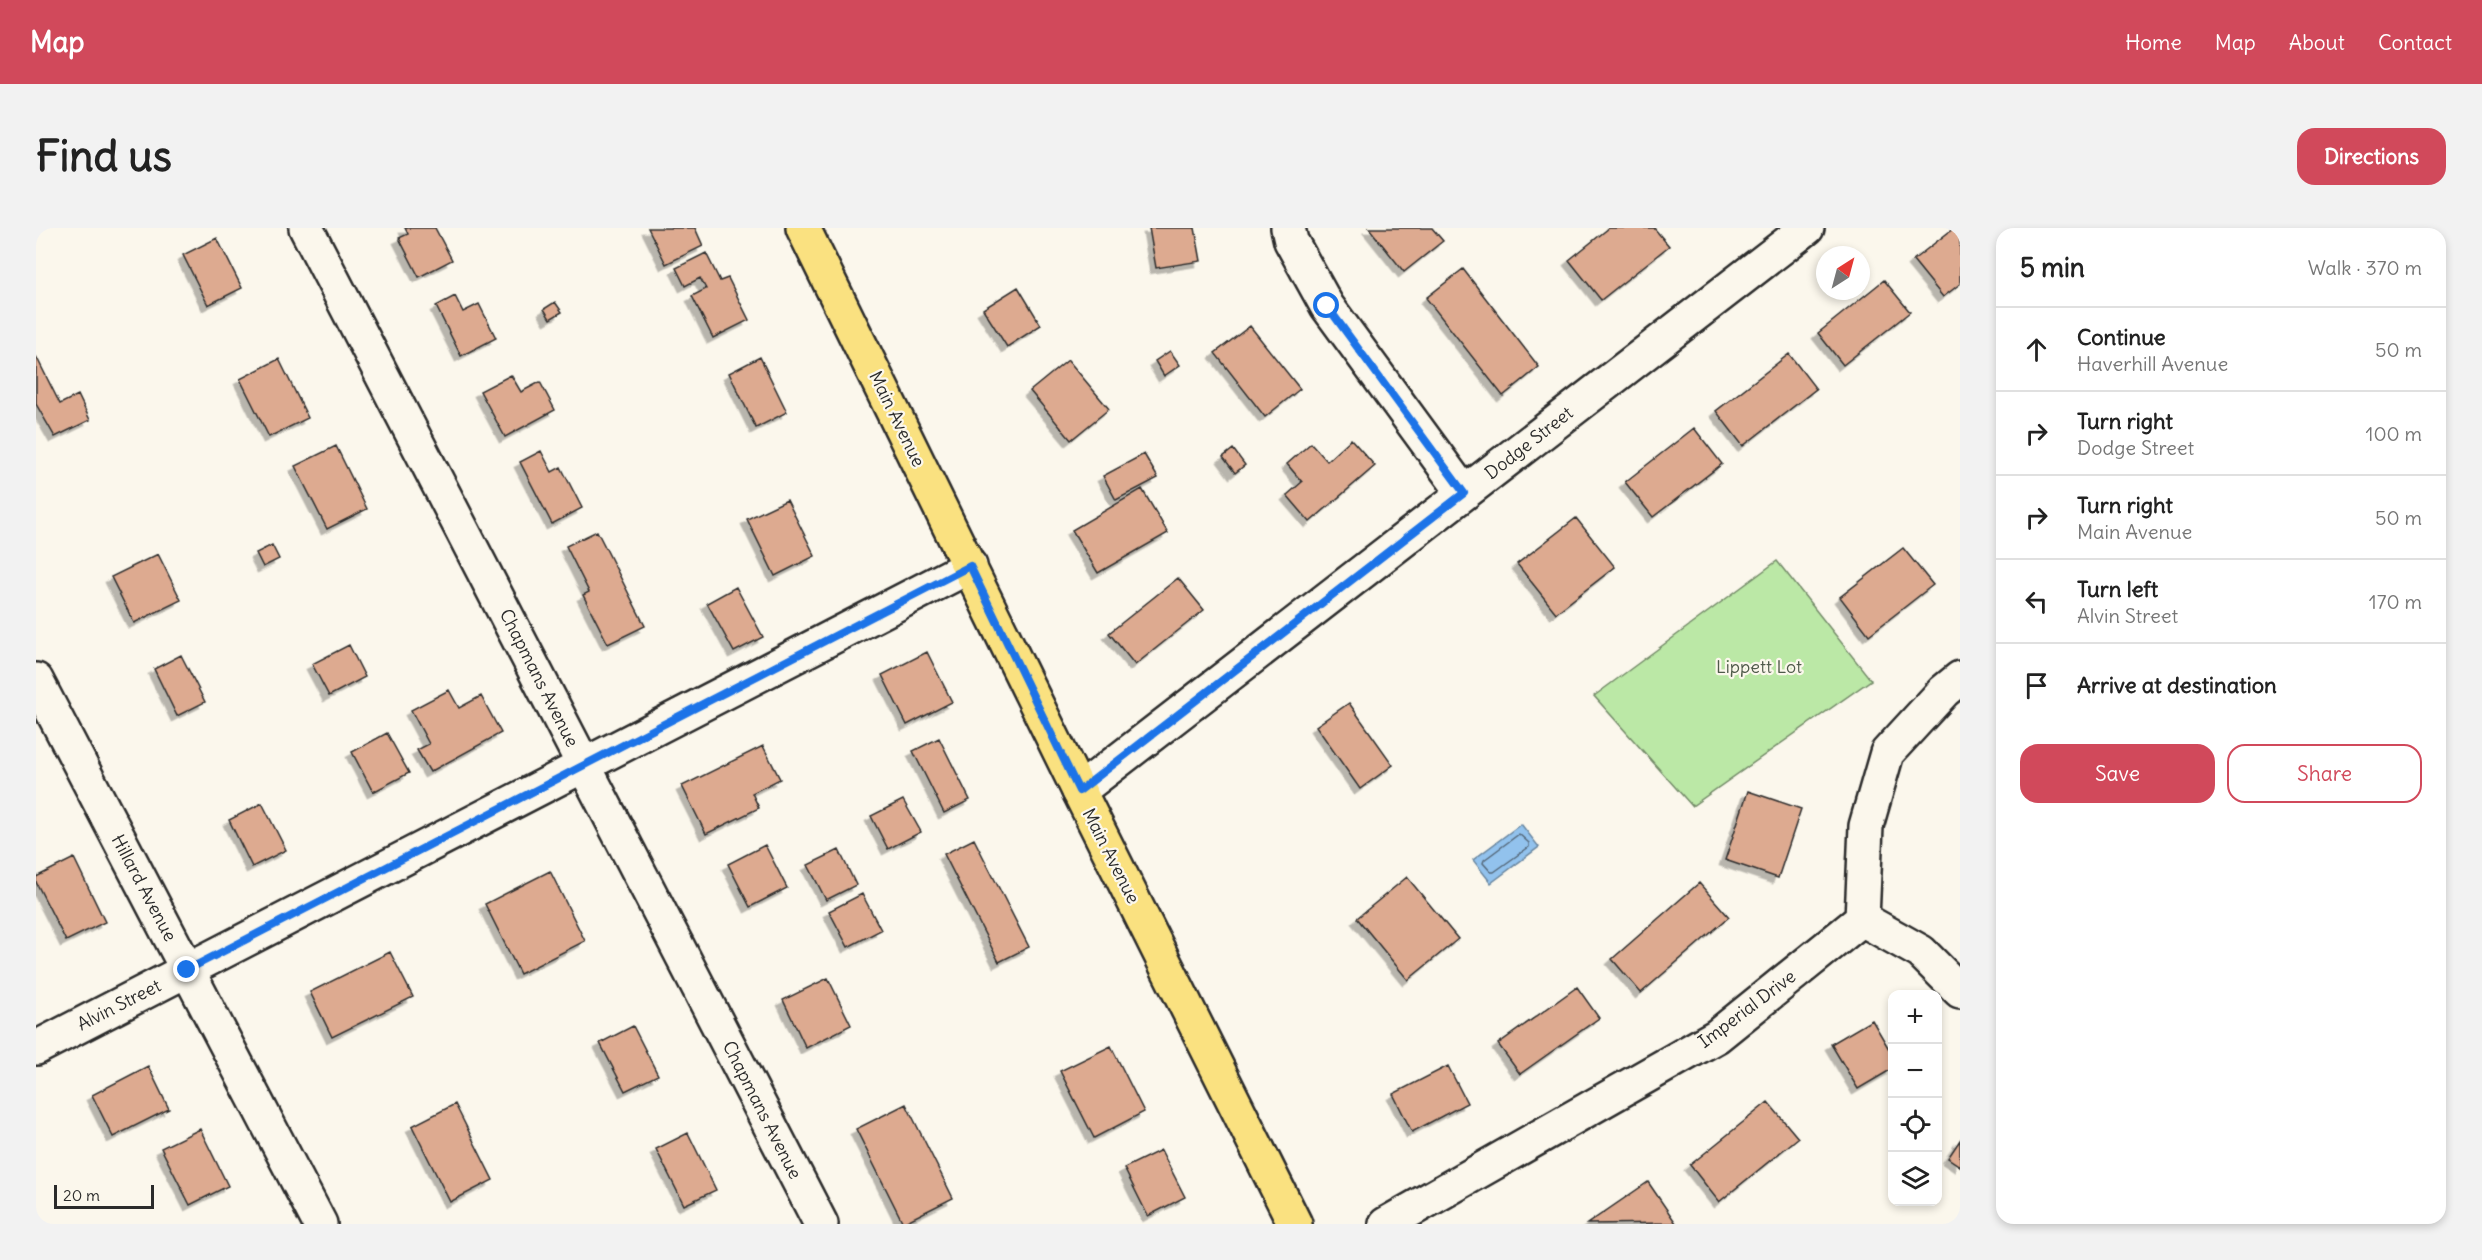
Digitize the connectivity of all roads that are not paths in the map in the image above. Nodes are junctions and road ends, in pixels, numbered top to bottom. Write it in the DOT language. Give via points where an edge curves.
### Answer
graph roads {
  1 [pos="306,228"];
  2 [pos="803,228"];
  3 [pos="1288,228"];
  4 [pos="1808,228"];
  5 [pos="1464,493"];
  6 [pos="970,566"];
  7 [pos="1960,678"];
  8 [pos="36,680"];
  9 [pos="584,765"];
  10 [pos="1079,791"];
  11 [pos="1862,919"];
  12 [pos="187,970"];
  13 [pos="1960,992"];
  14 [pos="36,1048"];
  15 [pos="320,1224"];
  16 [pos="821,1224"];
  17 [pos="1295,1224"];
  18 [pos="1386,1224"];
  1 -- 9 [label="street, Chapmans Avenue"];
  2 -- 6 [label="main road, Main Avenue"];
  3 -- 5 [label="street" via="1291,241 1327,306"];
  4 -- 5 [label="street, Dodge Street"];
  5 -- 10 [label="street, Dodge Street"];
  6 -- 9 [label="street, Alvin Street"];
  6 -- 10 [label="main road, Main Avenue"];
  7 -- 11 [label="street" via="1887,753 1866,826"];
  8 -- 12 [label="street, Hillard Avenue"];
  9 -- 12 [label="street, Alvin Street"];
  9 -- 16 [label="street, Chapmans Avenue"];
  10 -- 17 [label="main road, Main Avenue"];
  11 -- 13 [label="street" via="1921,952"];
  11 -- 18 [label="street, Imperial Drive" via="1717,1036"];
  12 -- 14 [label="street, Alvin Street"];
  12 -- 15 [label="street, Hillard Avenue"];
}
